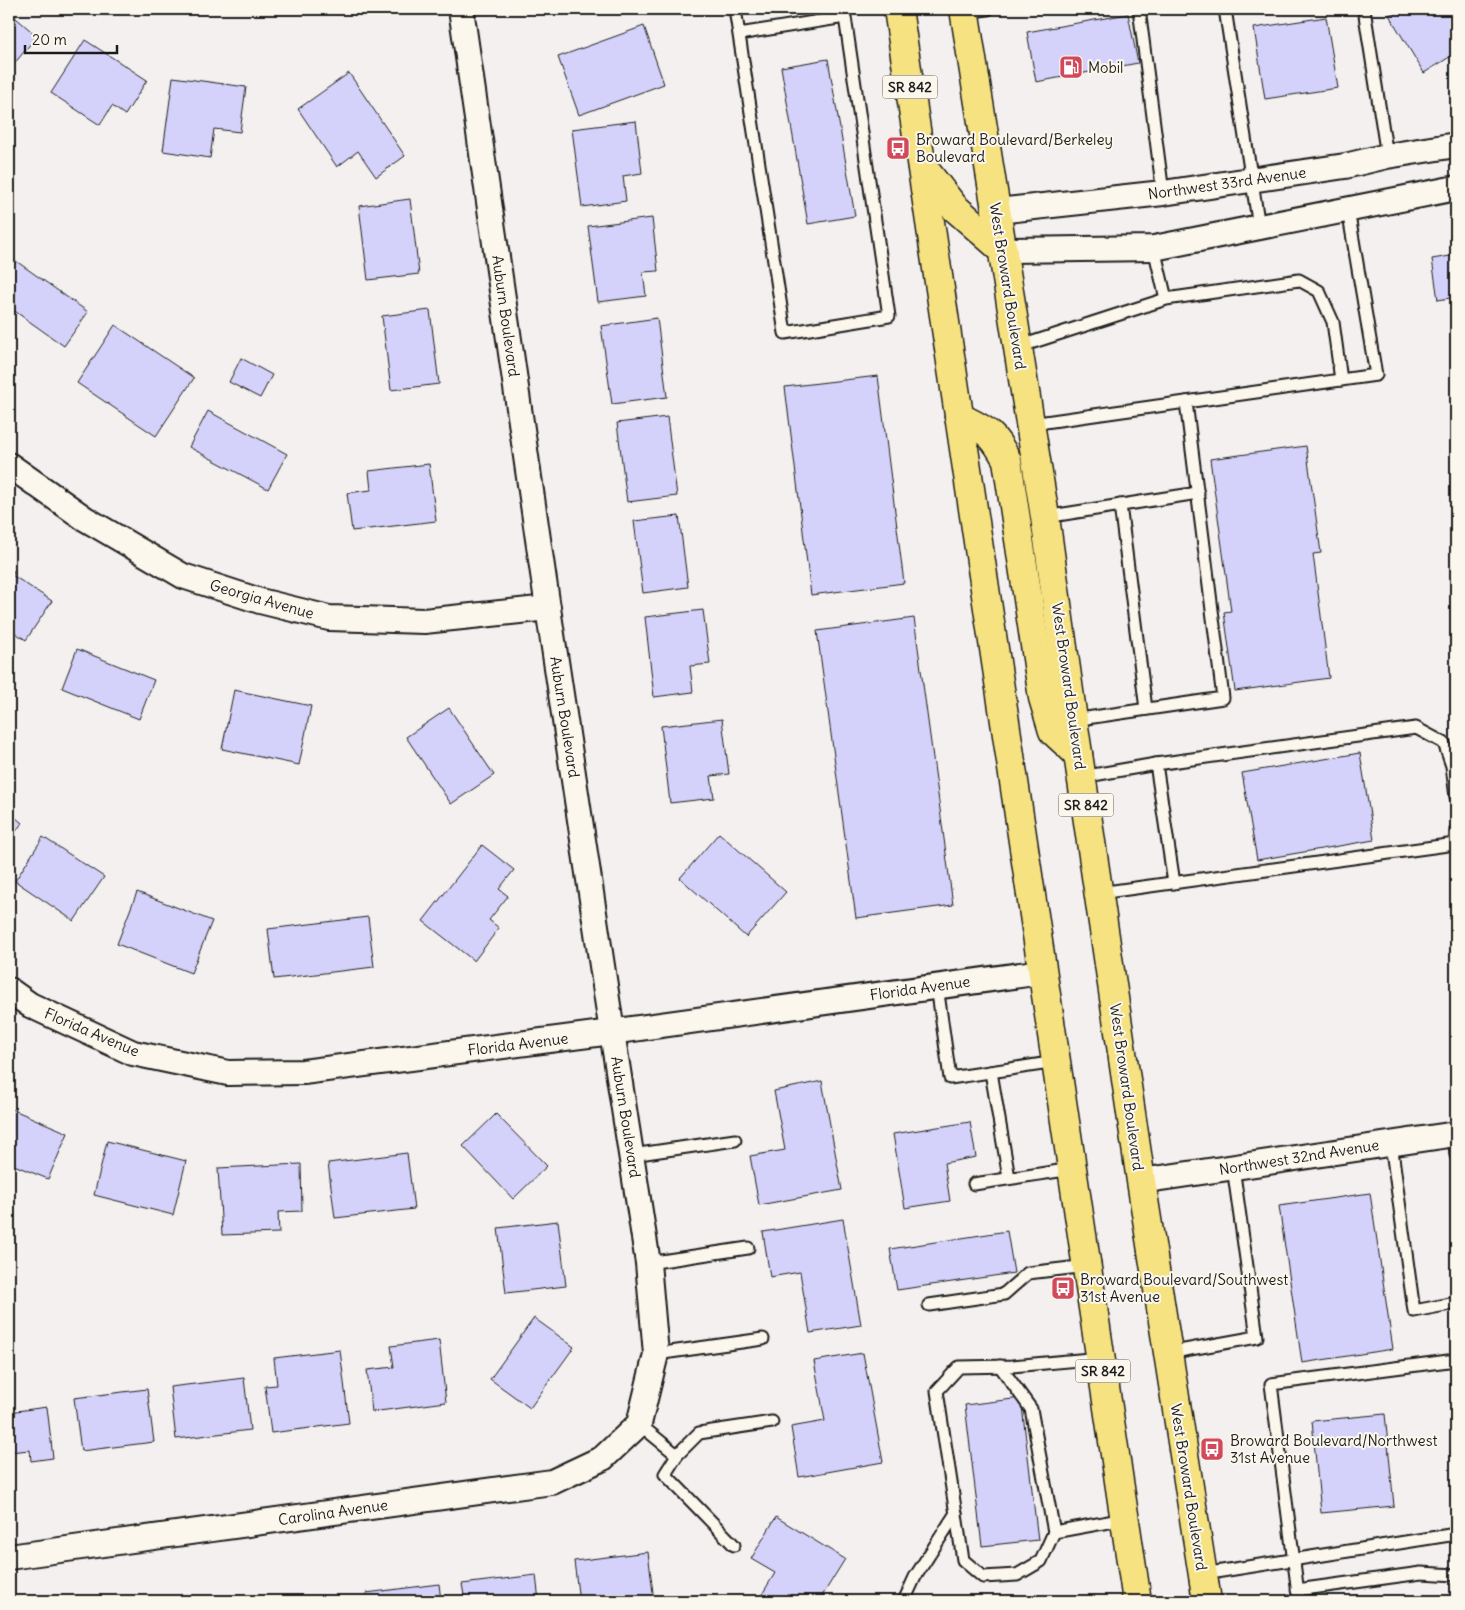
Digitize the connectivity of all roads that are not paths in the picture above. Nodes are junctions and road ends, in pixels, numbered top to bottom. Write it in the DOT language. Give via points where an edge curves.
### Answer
graph roads {
  1 [pos="461,9"];
  2 [pos="734,9"];
  3 [pos="898,9"];
  4 [pos="1139,9"];
  5 [pos="1229,9"];
  6 [pos="1364,9"];
  7 [pos="972,10"];
  8 [pos="738,34"];
  9 [pos="1456,145"];
  10 [pos="1387,156"];
  11 [pos="921,165"];
  12 [pos="1253,180"];
  13 [pos="1456,188"];
  14 [pos="1163,193"];
  15 [pos="1348,210"];
  16 [pos="997,211"];
  17 [pos="1259,227"];
  18 [pos="1154,248"];
  19 [pos="1003,250"];
  20 [pos="1166,299"];
  21 [pos="1018,347"];
  22 [pos="1340,380"];
  23 [pos="1186,402"];
  24 [pos="959,416"];
  25 [pos="1029,424"];
  26 [pos="9,464"];
  27 [pos="1198,494"];
  28 [pos="1120,505"];
  29 [pos="1045,517"];
  30 [pos="548,608"];
  31 [pos="1146,709"];
  32 [pos="1073,720"];
  33 [pos="1156,764"];
  34 [pos="1080,766"];
  35 [pos="1456,797"];
  36 [pos="1456,830"];
  37 [pos="1174,883"];
  38 [pos="1099,893"];
  39 [pos="1042,972"];
  40 [pos="937,986"];
  41 [pos="9,990"];
  42 [pos="612,1032"];
  43 [pos="1056,1062"];
  44 [pos="992,1072"];
  45 [pos="735,1140"];
  46 [pos="1455,1141"];
  47 [pos="1391,1144"];
  48 [pos="632,1155"];
  49 [pos="1233,1168"];
  50 [pos="1072,1169"];
  51 [pos="1009,1178"];
  52 [pos="1141,1181"];
  53 [pos="974,1184"];
  54 [pos="748,1248"];
  55 [pos="648,1262"];
  56 [pos="1087,1266"];
  57 [pos="1456,1303"];
  58 [pos="929,1305"];
  59 [pos="763,1338"];
  60 [pos="1168,1353"];
  61 [pos="656,1354"];
  62 [pos="1101,1358"];
  63 [pos="1456,1360"];
  64 [pos="1000,1366"];
  65 [pos="772,1422"];
  66 [pos="639,1424"];
  67 [pos="677,1455"];
  68 [pos="956,1513"];
  69 [pos="1124,1519"];
  70 [pos="1054,1532"];
  71 [pos="1456,1534"];
  72 [pos="734,1545"];
  73 [pos="9,1557"];
  74 [pos="1293,1559"];
  75 [pos="1203,1574"];
  76 [pos="1456,1575"];
  77 [pos="1298,1596"];
  78 [pos="904,1601"];
  79 [pos="1137,1601"];
  80 [pos="1207,1601"];
  1 -- 30 [label="street, Auburn Boulevard"];
  2 -- 8 [label="lane"];
  3 -- 11 [label="main road, SR 842"];
  4 -- 14 [label="lane"];
  5 -- 12 [label="lane" via="1225,9"];
  6 -- 10 [label="lane"];
  7 -- 16 [label="main road, West Broward Boulevard / SR 842"];
  8 -- 8 [label="lane" via="785,333 889,316 845,17"];
  9 -- 10 [label="street, Northwest 33rd Avenue"];
  10 -- 12 [label="street, Northwest 33rd Avenue"];
  11 -- 19 [label="main road" via="954,207"];
  11 -- 24 [label="main road, SR 842"];
  12 -- 14 [label="street, Northwest 33rd Avenue"];
  12 -- 17 [label="lane"];
  13 -- 15 [label="street"];
  14 -- 16 [label="street, Northwest 33rd Avenue"];
  15 -- 17 [label="street"];
  15 -- 22 [label="lane" via="1376,375"];
  16 -- 19 [label="main road, West Broward Boulevard / SR 842"];
  17 -- 18 [label="street"];
  18 -- 19 [label="street"];
  18 -- 20 [label="lane"];
  19 -- 21 [label="main road, West Broward Boulevard / SR 842"];
  20 -- 21 [label="lane"];
  20 -- 22 [label="lane" via="1299,280 1319,292 1333,322"];
  21 -- 25 [label="main road, West Broward Boulevard / SR 842"];
  22 -- 23 [label="lane"];
  23 -- 25 [label="lane"];
  23 -- 27 [label="lane"];
  24 -- 34 [label="main road" via="986,430 1007,460 1043,698 1054,731"];
  24 -- 39 [label="main road, SR 842"];
  25 -- 29 [label="main road, West Broward Boulevard / SR 842"];
  26 -- 30 [label="street, Georgia Avenue" via="84,518 183,576 260,601 329,618 424,621"];
  27 -- 28 [label="lane"];
  27 -- 31 [label="lane" via="1223,698"];
  28 -- 29 [label="lane"];
  28 -- 31 [label="lane"];
  29 -- 32 [label="main road, West Broward Boulevard / SR 842"];
  30 -- 42 [label="street, Auburn Boulevard"];
  31 -- 32 [label="lane"];
  32 -- 34 [label="main road, West Broward Boulevard / SR 842"];
  33 -- 34 [label="lane"];
  33 -- 35 [label="lane" via="1416,728 1444,743 1452,766"];
  33 -- 37 [label="lane"];
  34 -- 38 [label="main road, West Broward Boulevard / SR 842"];
  36 -- 37 [label="lane" via="1455,844"];
  37 -- 38 [label="lane"];
  38 -- 52 [label="main road, West Broward Boulevard / SR 842"];
  39 -- 40 [label="street, Florida Avenue"];
  39 -- 43 [label="main road, SR 842"];
  40 -- 42 [label="street, Florida Avenue"];
  40 -- 44 [label="lane" via="950,1078"];
  41 -- 42 [label="street, Florida Avenue" via="30,1005 133,1053 228,1073 303,1072"];
  42 -- 48 [label="street, Auburn Boulevard"];
  43 -- 44 [label="lane"];
  43 -- 50 [label="main road, SR 842"];
  44 -- 51 [label="lane"];
  45 -- 48 [label="lane"];
  46 -- 47 [label="street, Northwest 32nd Avenue"];
  47 -- 49 [label="street, Northwest 32nd Avenue"];
  47 -- 57 [label="lane" via="1414,1311"];
  48 -- 55 [label="street, Auburn Boulevard"];
  49 -- 52 [label="street, Northwest 32nd Avenue"];
  49 -- 60 [label="lane" via="1257,1337"];
  50 -- 51 [label="lane"];
  50 -- 56 [label="main road, SR 842"];
  51 -- 53 [label="lane"];
  52 -- 60 [label="main road, West Broward Boulevard / SR 842"];
  54 -- 55 [label="lane"];
  55 -- 61 [label="street, Auburn Boulevard"];
  56 -- 58 [label="lane" via="1028,1274 1004,1294"];
  56 -- 62 [label="main road, SR 842"];
  59 -- 61 [label="lane"];
  60 -- 75 [label="main road, West Broward Boulevard / SR 842"];
  61 -- 66 [label="street, Auburn Boulevard"];
  62 -- 64 [label="lane"];
  62 -- 69 [label="main road, SR 842"];
  63 -- 74 [label="lane" via="1271,1384"];
  64 -- 68 [label="lane" via="959,1367 937,1392"];
  64 -- 70 [label="lane" via="1031,1409"];
  65 -- 67 [label="lane" via="699,1433"];
  66 -- 67 [label="lane"];
  66 -- 73 [label="street, Carolina Avenue" via="603,1458 552,1482"];
  67 -- 72 [label="lane" via="666,1474"];
  68 -- 70 [label="lane" via="963,1560 982,1577 1017,1575 1041,1561"];
  68 -- 78 [label="lane"];
  69 -- 70 [label="lane"];
  69 -- 79 [label="main road, SR 842"];
  71 -- 74 [label="lane"];
  74 -- 75 [label="lane"];
  74 -- 77 [label="lane"];
  75 -- 80 [label="main road, West Broward Boulevard / SR 842"];
  76 -- 77 [label="lane" via="1421,1573"];
}
